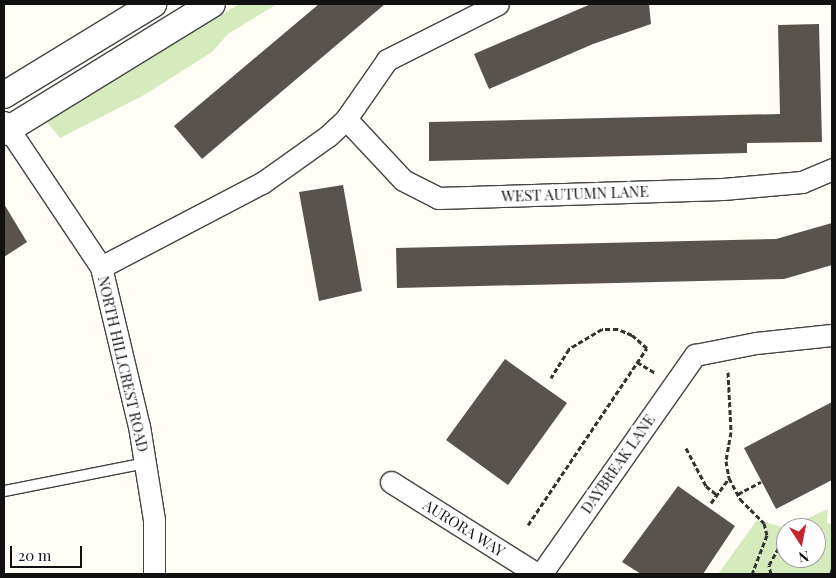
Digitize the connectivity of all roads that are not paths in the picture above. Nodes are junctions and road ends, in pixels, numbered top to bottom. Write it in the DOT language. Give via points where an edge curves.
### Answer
graph roads {
  1 [pos="153,4"];
  2 [pos="212,4"];
  3 [pos="498,4"];
  4 [pos="4,95"];
  5 [pos="346,119"];
  6 [pos="5,128"];
  7 [pos="832,169"];
  8 [pos="101,267"];
  9 [pos="832,335"];
  10 [pos="145,463"];
  11 [pos="391,482"];
  12 [pos="4,491"];
  13 [pos="154,574"];
  14 [pos="537,574"];
  15 [pos="541,574"];
  1 -- 4 [label="street"];
  2 -- 6 [label="street"];
  3 -- 5 [label="street" via="387,60"];
  5 -- 7 [label="street, WEST AUTUMN LANE" via="403,180 438,198 723,189 802,182"];
  5 -- 8 [label="street" via="328,136 262,183"];
  6 -- 8 [label="street, NORTH HILLCREST ROAD"];
  8 -- 10 [label="street, NORTH HILLCREST ROAD"];
  9 -- 15 [label="street, DAYBREAK LANE" via="756,343 695,354"];
  10 -- 12 [label="lane"];
  10 -- 13 [label="street, NORTH HILLCREST ROAD" via="154,520"];
  11 -- 14 [label="street, AURORA WAY"];
}
